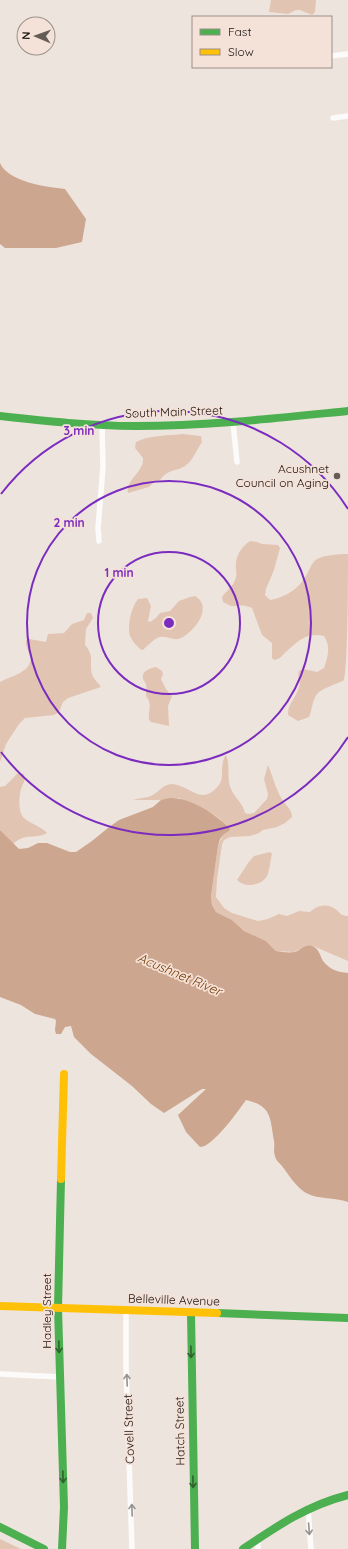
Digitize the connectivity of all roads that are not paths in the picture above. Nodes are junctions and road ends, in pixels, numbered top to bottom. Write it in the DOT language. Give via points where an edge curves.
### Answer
graph roads {
  1 [pos="348,54"];
  2 [pos="332,56"];
  3 [pos="348,116"];
  4 [pos="333,118"];
  5 [pos="348,411"];
  6 [pos="0,416"];
  7 [pos="233,422"];
  8 [pos="102,426"];
  9 [pos="236,462"];
  10 [pos="99,542"];
  11 [pos="64,1074"];
  12 [pos="0,1306"];
  13 [pos="58,1308"];
  14 [pos="126,1310"];
  15 [pos="191,1313"];
  16 [pos="348,1318"];
  17 [pos="0,1374"];
  18 [pos="60,1377"];
  19 [pos="348,1495"];
  20 [pos="308,1508"];
  21 [pos="0,1527"];
  22 [pos="258,1539"];
  23 [pos="44,1549"];
  24 [pos="62,1549"];
  25 [pos="132,1549"];
  26 [pos="195,1549"];
  27 [pos="243,1549"];
  28 [pos="258,1549"];
  29 [pos="311,1549"];
  1 -- 2 [label="street"];
  3 -- 4 [label="street"];
  5 -- 7 [label="street, South Main Street"];
  6 -- 8 [label="street, South Main Street"];
  7 -- 8 [label="street, South Main Street"];
  7 -- 9 [label="street"];
  8 -- 10 [label="street"];
  11 -- 13 [label="street, Hadley Street"];
  12 -- 13 [label="street, Belleville Avenue"];
  13 -- 14 [label="street, Belleville Avenue"];
  13 -- 18 [label="street, Hadley Street, one-way"];
  14 -- 15 [label="street, Belleville Avenue"];
  25 -- 14 [label="street, Covell Street, one-way"];
  15 -- 16 [label="street, Belleville Avenue"];
  15 -- 26 [label="street, Hatch Street, one-way"];
  17 -- 18 [label="street"];
  18 -- 24 [label="street, Hadley Street, one-way" via="64,1507"];
  19 -- 20 [label="street"];
  20 -- 22 [label="street"];
  20 -- 29 [label="street, one-way"];
  21 -- 23 [label="street"];
  22 -- 27 [label="street"];
  22 -- 28 [label="street"];
}
